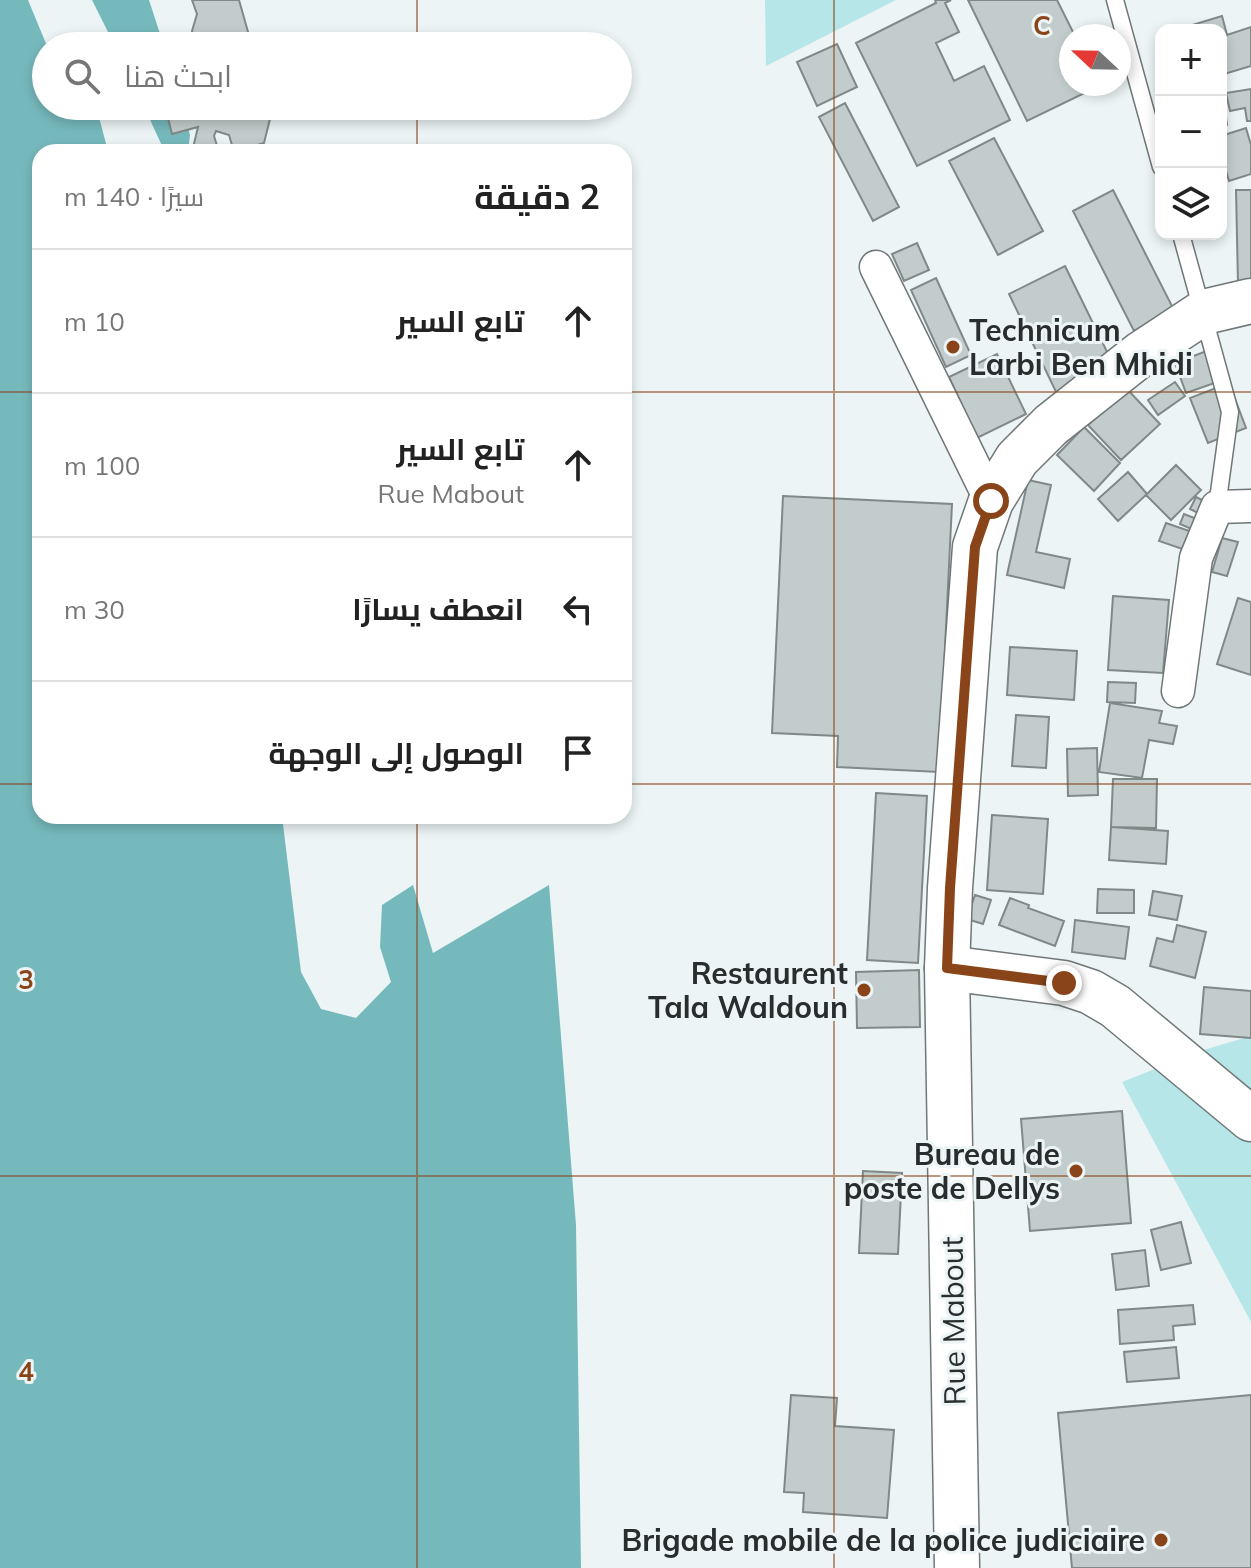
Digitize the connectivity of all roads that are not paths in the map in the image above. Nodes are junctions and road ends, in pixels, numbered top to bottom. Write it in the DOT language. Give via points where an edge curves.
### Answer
graph roads {
  1 [pos="1115,0"];
  2 [pos="1155,145"];
  3 [pos="1183,240"];
  4 [pos="876,267"];
  5 [pos="1251,301"];
  6 [pos="1204,312"];
  7 [pos="991,501"];
  8 [pos="1251,506"];
  9 [pos="1217,507"];
  10 [pos="1178,691"];
  11 [pos="947,968"];
  12 [pos="1251,1119"];
  13 [pos="957,1568"];
  1 -- 2 [label="lane"];
  3 -- 6 [label="lane"];
  4 -- 7 [label="street"];
  5 -- 6 [label="main road"];
  6 -- 7 [label="main road, Rue Mabout" via="1051,425 1017,459"];
  6 -- 9 [label="lane" via="1230,412"];
  7 -- 11 [label="main road, Rue Mabout" via="975,547"];
  8 -- 9 [label="street"];
  9 -- 10 [label="street" via="1196,558"];
  11 -- 12 [label="main road" via="1064,983 1091,992"];
  11 -- 13 [label="main road, Rue Mabout"];
}
